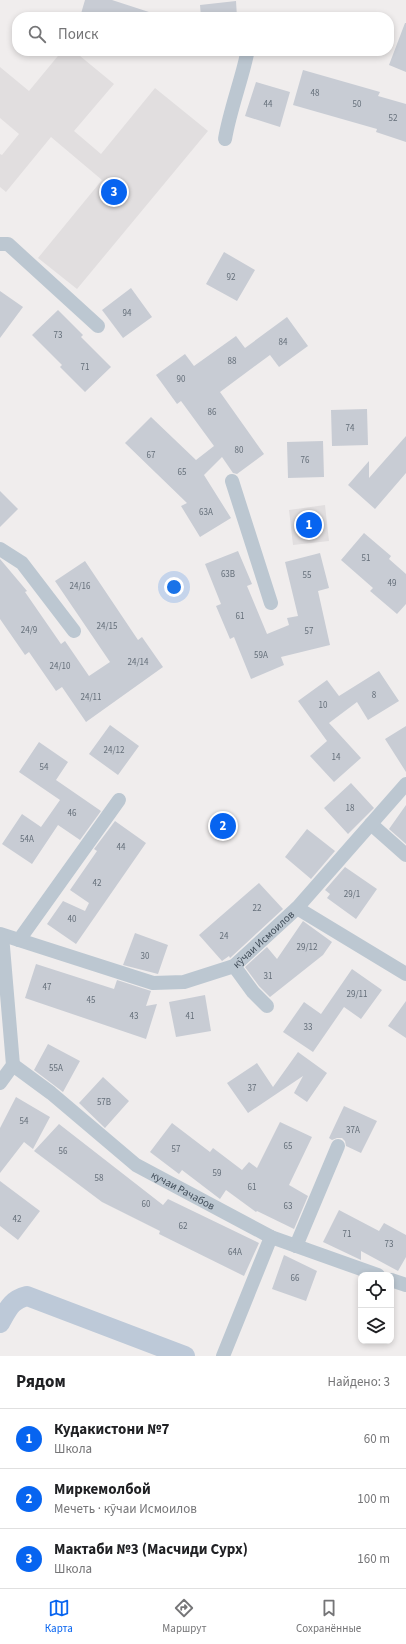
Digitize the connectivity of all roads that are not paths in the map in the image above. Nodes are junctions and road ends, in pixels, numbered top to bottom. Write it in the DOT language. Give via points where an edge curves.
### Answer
graph roads {
  1 [pos="247,56"];
  2 [pos="225,139"];
  3 [pos="0,244"];
  4 [pos="98,326"];
  5 [pos="232,481"];
  6 [pos="0,549"];
  7 [pos="271,604"];
  8 [pos="74,631"];
  9 [pos="406,784"];
  10 [pos="119,800"];
  11 [pos="371,824"];
  12 [pos="406,855"];
  13 [pos="297,908"];
  14 [pos="1,934"];
  15 [pos="19,940"];
  16 [pos="234,966"];
  17 [pos="406,974"];
  18 [pos="267,1006"];
  19 [pos="13,1065"];
  20 [pos="0,1083"];
  21 [pos="338,1146"];
  22 [pos="271,1237"];
  23 [pos="296,1246"];
  24 [pos="370,1272"];
  25 [pos="394,1281"];
  26 [pos="406,1286"];
  27 [pos="0,1323"];
  28 [pos="185,1356"];
  29 [pos="223,1356"];
  1 -- 2 [label="street"];
  3 -- 4 [label="street" via="8,244"];
  5 -- 7 [label="street"];
  6 -- 8 [label="street" via="22,563"];
  9 -- 11 [label="street, кӯчаи Исмоилов"];
  10 -- 15 [label="street"];
  11 -- 12 [label="street"];
  11 -- 13 [label="street, кӯчаи Исмоилов"];
  13 -- 16 [label="street, кӯчаи Исмоилов"];
  13 -- 17 [label="street"];
  14 -- 15 [label="street, кӯчаи Исмоилов"];
  14 -- 19 [label="street"];
  15 -- 16 [label="street, кӯчаи Исмоилов" via="153,983 184,982"];
  16 -- 18 [label="street"];
  19 -- 20 [label="street"];
  19 -- 22 [label="street, кучаи Рачабов" via="51,1093 136,1165"];
  21 -- 23 [label="street"];
  22 -- 23 [label="street, кучаи Рачабов"];
  22 -- 29 [label="street"];
  23 -- 24 [label="street, кучаи Рачабов"];
  25 -- 26 [label="street"];
  27 -- 28 [label="street" via="17,1298 27,1296"];
}
